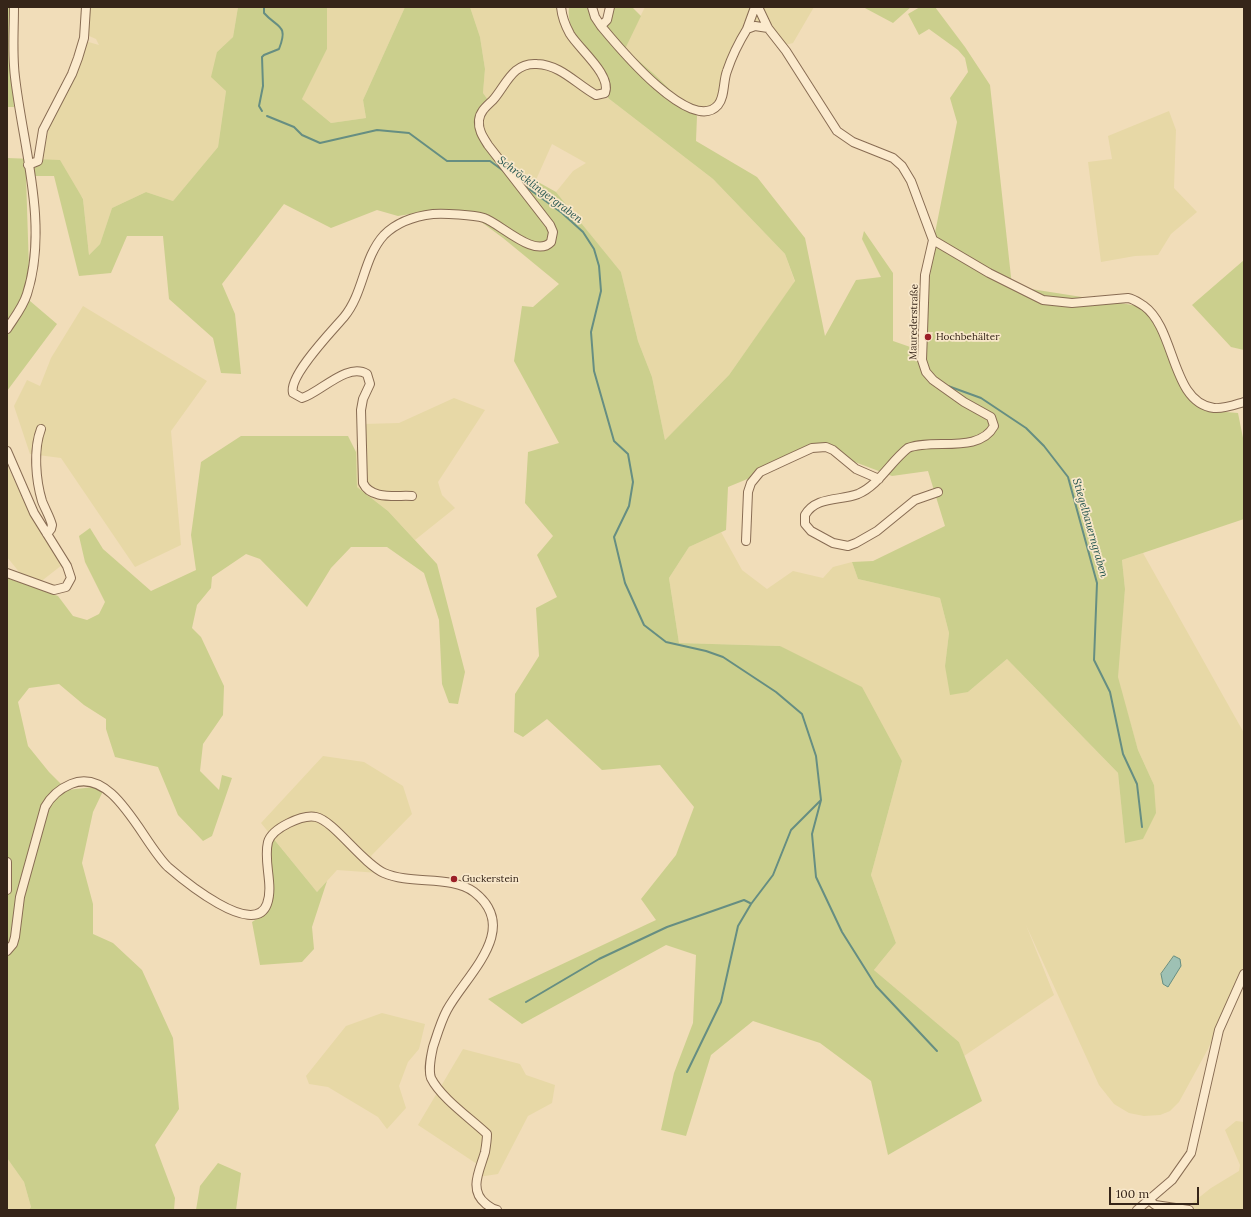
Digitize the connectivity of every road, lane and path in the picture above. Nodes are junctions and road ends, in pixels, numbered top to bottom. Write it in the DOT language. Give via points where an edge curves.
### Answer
graph roads {
  1 [pos="14,7"];
  2 [pos="86,7"];
  3 [pos="561,7"];
  4 [pos="592,7"];
  5 [pos="610,7"];
  6 [pos="757,7"];
  7 [pos="600,26"];
  8 [pos="768,28"];
  9 [pos="747,29"];
  10 [pos="28,165"];
  11 [pos="933,240"];
  12 [pos="7,328"];
  13 [pos="1244,402"];
  14 [pos="41,429"];
  15 [pos="7,452"];
  16 [pos="879,479"];
  17 [pos="938,492"];
  18 [pos="412,496"];
  19 [pos="47,534"];
  20 [pos="746,541"];
  21 [pos="7,573"];
  22 [pos="7,862"];
  23 [pos="7,890"];
  24 [pos="7,951"];
  25 [pos="1244,974"];
  26 [pos="1149,1200"];
  27 [pos="497,1210"];
  28 [pos="1137,1210"];
  29 [pos="1189,1210"];
  1 -- 10 [label="street" via="13,60"];
  2 -- 10 [label="street" via="84,38 76,66 43,130 38,161"];
  3 -- 18 [label="street" via="570,34 603,76 607,88 605,94 596,95 577,80 555,68 528,64 509,76 483,110 479,122 480,132 488,145 550,225 553,239 546,245 532,245 490,221 443,213 426,215 400,224 384,236 373,252 349,311 316,348 292,387 294,395 302,398 348,374 360,371 367,374 370,384 363,399 360,417 363,483 366,489 377,495"];
  4 -- 7 [label="street"];
  5 -- 7 [label="street" via="607,20"];
  6 -- 8 [label="street"];
  6 -- 9 [label="street"];
  7 -- 9 [label="street" via="660,89 688,106 705,111 712,110 718,105 728,70"];
  8 -- 9 [label="street" via="755,26"];
  8 -- 11 [label="street" via="786,51 837,131 853,142 893,158 902,166 911,181"];
  10 -- 12 [label="street" via="35,221 32,268 24,302"];
  11 -- 13 [label="street" via="982,270 1043,300 1072,303 1128,298 1134,300 1150,310 1161,326 1180,376 1199,403 1220,408"];
  11 -- 16 [label="street, Maurederstraße" via="925,275 922,322 924,367 933,380 970,406 991,417 994,426 988,434 978,440 908,448"];
  14 -- 19 [label="street" via="38,438 37,469 42,499 52,525"];
  15 -- 19 [label="street" via="29,504"];
  16 -- 17 [label="street, Maurederstraße" via="859,493 814,504 805,515 806,527 833,543 848,546 877,531 914,500"];
  16 -- 20 [label="street" via="856,469 826,447 812,448 783,461 760,472 751,483 748,492"];
  19 -- 21 [label="street" via="69,570 71,578 68,585 54,590"];
  22 -- 23 [label="street"];
  24 -- 27 [label="street" via="15,937 20,897 45,807 60,789 82,781 95,782 111,792 172,871 216,902 247,916 257,915 267,905 268,849 272,834 288,824 311,817 319,817 327,823 370,864 382,872 397,877 468,888 487,905 492,917 493,934 487,950 446,1010 431,1055 430,1075 438,1090 488,1134 476,1178 476,1188 480,1200"];
  25 -- 26 [label="street" via="1219,1030 1191,1152 1183,1168"];
  26 -- 28 [label="street"];
  26 -- 29 [label="street" via="1155,1205"];
}
